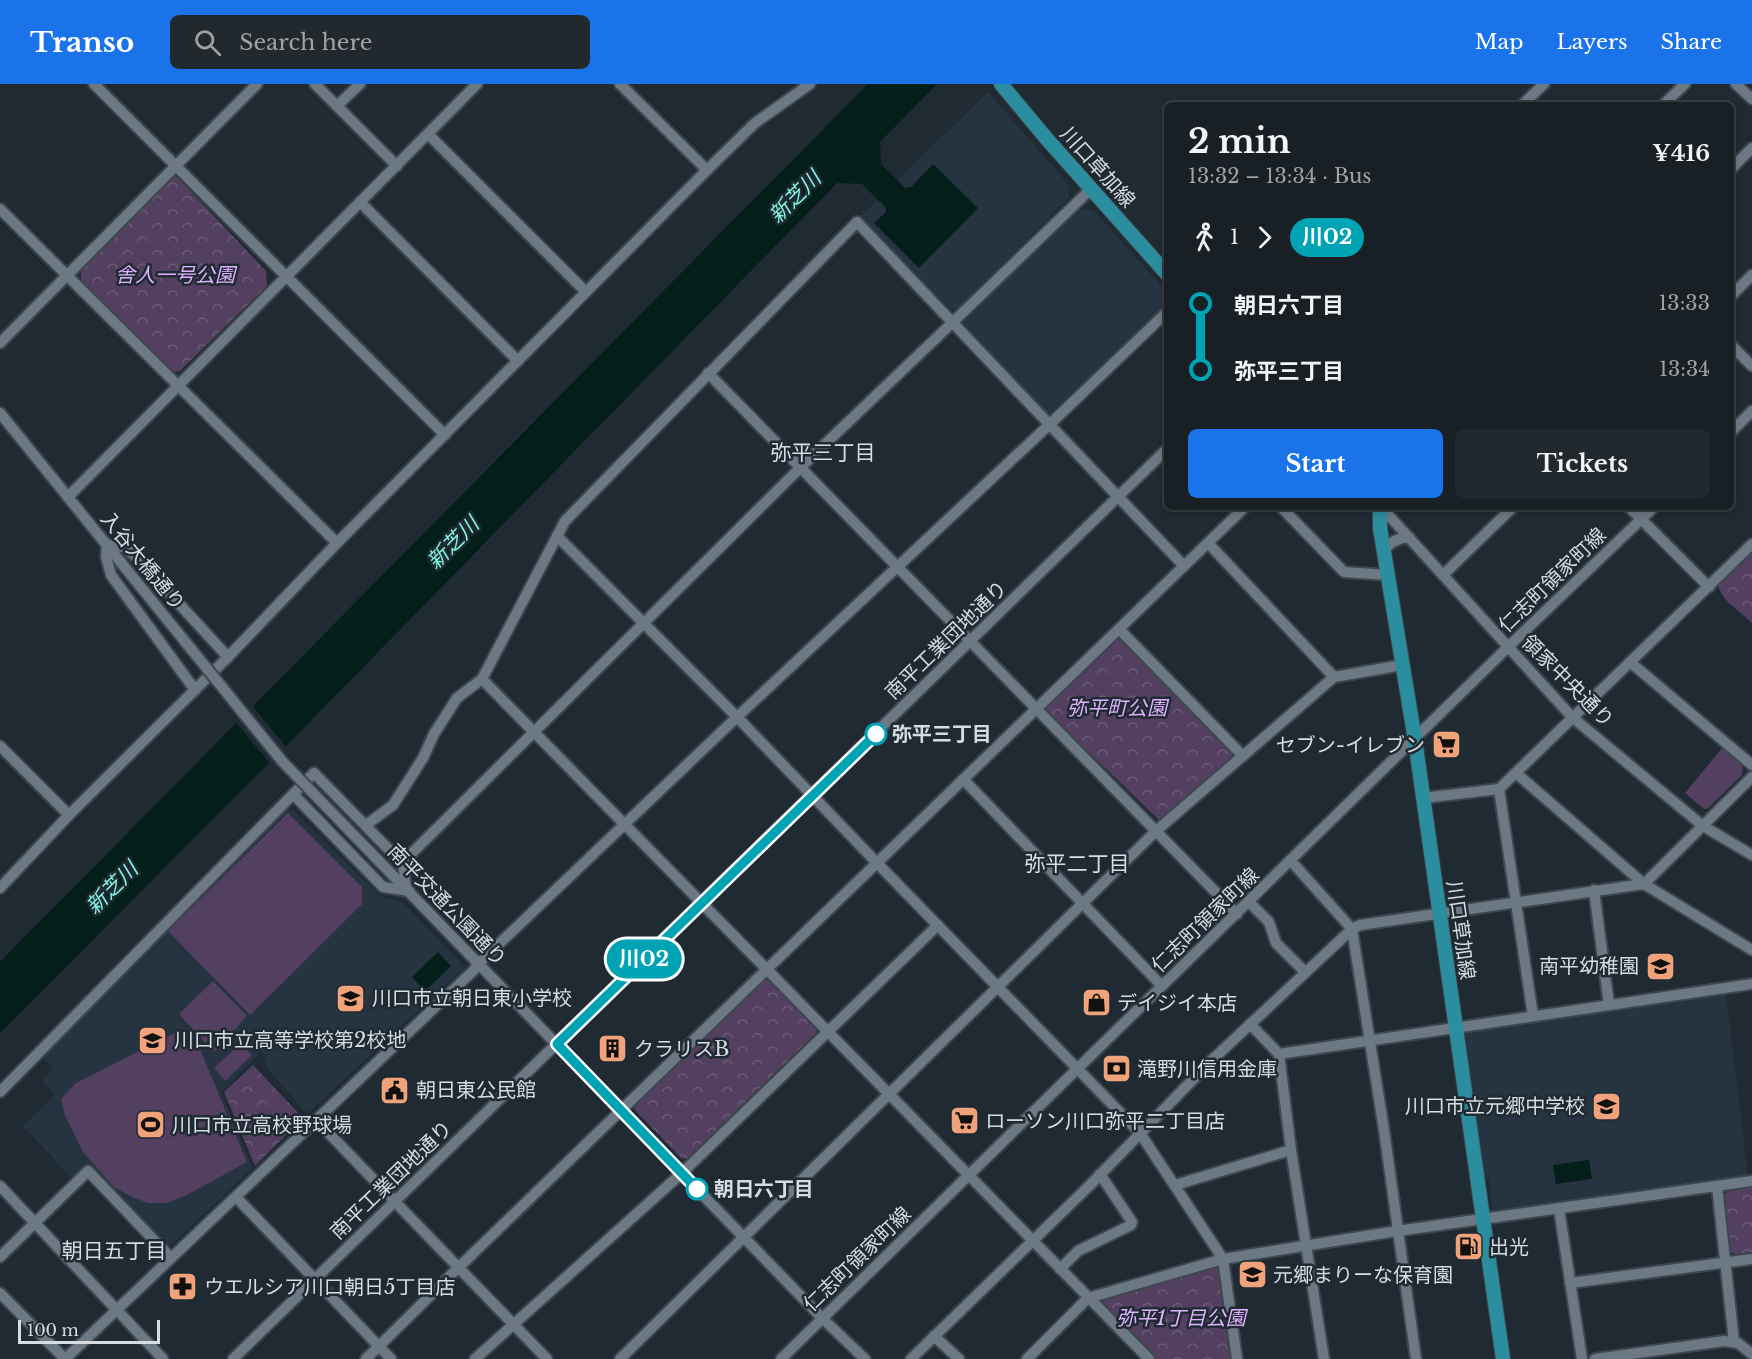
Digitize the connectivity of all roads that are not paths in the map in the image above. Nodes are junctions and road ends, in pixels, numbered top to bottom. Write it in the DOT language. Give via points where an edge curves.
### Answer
graph roads {
  1 [pos="94,84"];
  2 [pos="257,84"];
  3 [pos="315,84"];
  4 [pos="360,84"];
  5 [pos="477,84"];
  6 [pos="620,84"];
  7 [pos="810,84"];
  8 [pos="1001,84"];
  9 [pos="1544,84"];
  10 [pos="1685,84"];
  11 [pos="1736,84"];
  12 [pos="1752,99"];
  13 [pos="1525,102"];
  14 [pos="1666,102"];
  15 [pos="337,106"];
  16 [pos="428,134"];
  17 [pos="1752,148"];
  18 [pos="176,166"];
  19 [pos="397,166"];
  20 [pos="1734,166"];
  21 [pos="707,170"];
  22 [pos="1091,189"];
  23 [pos="360,202"];
  24 [pos="0,209"];
  25 [pos="1164,271"];
  26 [pos="67,275"];
  27 [pos="1752,275"];
  28 [pos="286,277"];
  29 [pos="586,292"];
  30 [pos="1734,293"];
  31 [pos="1164,315"];
  32 [pos="953,322"];
  33 [pos="0,344"];
  34 [pos="1734,348"];
  35 [pos="518,361"];
  36 [pos="1752,366"];
  37 [pos="708,373"];
  38 [pos="178,386"];
  39 [pos="1752,411"];
  40 [pos="0,413"];
  41 [pos="1050,424"];
  42 [pos="1734,429"];
  43 [pos="445,435"];
  44 [pos="1164,453"];
  45 [pos="801,467"];
  46 [pos="68,497"];
  47 [pos="1118,497"];
  48 [pos="1242,510"];
  49 [pos="1284,510"];
  50 [pos="1380,510"];
  51 [pos="1383,510"];
  52 [pos="1511,510"];
  53 [pos="1632,510"];
  54 [pos="1651,510"];
  55 [pos="1641,519"];
  56 [pos="557,536"];
  57 [pos="1409,537"];
  58 [pos="337,543"];
  59 [pos="1208,543"];
  60 [pos="1752,544"];
  61 [pos="107,545"];
  62 [pos="1383,551"];
  63 [pos="1184,566"];
  64 [pos="898,567"];
  65 [pos="1387,575"];
  66 [pos="1443,575"];
  67 [pos="1708,587"];
  68 [pos="644,622"];
  69 [pos="1119,629"];
  70 [pos="971,641"];
  71 [pos="1508,647"];
  72 [pos="228,657"];
  73 [pos="1630,662"];
  74 [pos="1402,665"];
  75 [pos="1334,677"];
  76 [pos="482,679"];
  77 [pos="195,690"];
  78 [pos="1037,709"];
  79 [pos="737,717"];
  80 [pos="1572,717"];
  81 [pos="258,732"];
  82 [pos="534,733"];
  83 [pos="1415,740"];
  84 [pos="0,746"];
  85 [pos="1243,756"];
  86 [pos="1752,765"];
  87 [pos="1516,773"];
  88 [pos="1752,777"];
  89 [pos="963,779"];
  90 [pos="1499,789"];
  91 [pos="293,794"];
  92 [pos="812,796"];
  93 [pos="1423,798"];
  94 [pos="69,815"];
  95 [pos="366,825"];
  96 [pos="624,825"];
  97 [pos="1703,826"];
  98 [pos="1156,831"];
  99 [pos="1752,855"];
  100 [pos="1291,861"];
  101 [pos="402,863"];
  102 [pos="877,863"];
  103 [pos="1644,884"];
  104 [pos="0,888"];
  105 [pos="1594,890"];
  106 [pos="408,891"];
  107 [pos="1516,901"];
  108 [pos="1249,902"];
  109 [pos="1084,903"];
  110 [pos="701,904"];
  111 [pos="1439,913"];
  112 [pos="1237,914"];
  113 [pos="938,925"];
  114 [pos="1352,928"];
  115 [pos="1752,950"];
  116 [pos="479,963"];
  117 [pos="766,970"];
  118 [pos="1305,972"];
  119 [pos="1752,984"];
  120 [pos="998,986"];
  121 [pos="1162,986"];
  122 [pos="1609,1005"];
  123 [pos="1533,1016"];
  124 [pos="1250,1024"];
  125 [pos="1456,1029"];
  126 [pos="828,1032"];
  127 [pos="1370,1041"];
  128 [pos="557,1044"];
  129 [pos="1279,1054"];
  130 [pos="1077,1068"];
  131 [pos="0,1092"];
  132 [pos="888,1095"];
  133 [pos="621,1110"];
  134 [pos="316,1120"];
  135 [pos="1140,1133"];
  136 [pos="1291,1150"];
  137 [pos="682,1173"];
  138 [pos="1100,1174"];
  139 [pos="968,1175"];
  140 [pos="1752,1181"];
  141 [pos="1175,1185"];
  142 [pos="0,1186"];
  143 [pos="1717,1186"];
  144 [pos="236,1197"];
  145 [pos="394,1202"];
  146 [pos="1560,1209"];
  147 [pos="1483,1220"];
  148 [pos="35,1223"];
  149 [pos="1397,1231"];
  150 [pos="744,1236"];
  151 [pos="1031,1240"];
  152 [pos="1307,1245"];
  153 [pos="0,1257"];
  154 [pos="171,1258"];
  155 [pos="1222,1259"];
  156 [pos="1752,1259"];
  157 [pos="1725,1262"];
  158 [pos="458,1268"];
  159 [pos="1060,1269"];
  160 [pos="315,1279"];
  161 [pos="1570,1283"];
  162 [pos="0,1293"];
  163 [pos="1088,1298"];
  164 [pos="116,1309"];
  165 [pos="822,1318"];
  166 [pos="513,1324"];
  167 [pos="934,1336"];
  168 [pos="1734,1342"];
  169 [pos="379,1346"];
  170 [pos="74,1350"];
  171 [pos="1752,1354"];
  172 [pos="1145,1358"];
  173 [pos="65,1359"];
  174 [pos="82,1359"];
  175 [pos="163,1359"];
  176 [pos="233,1359"];
  177 [pos="366,1359"];
  178 [pos="391,1359"];
  179 [pos="475,1359"];
  180 [pos="547,1359"];
  181 [pos="620,1359"];
  182 [pos="781,1359"];
  183 [pos="865,1359"];
  184 [pos="911,1359"];
  185 [pos="959,1359"];
  186 [pos="1027,1359"];
  187 [pos="1237,1359"];
  188 [pos="1324,1359"];
  189 [pos="1416,1359"];
  190 [pos="1503,1359"];
  191 [pos="1582,1359"];
  192 [pos="1595,1359"];
  1 -- 18 [label="street"];
  2 -- 18 [label="street"];
  3 -- 15 [label="street"];
  4 -- 15 [label="street"];
  5 -- 16 [label="street"];
  6 -- 21 [label="street"];
  7 -- 21 [label="street" via="755,123"];
  8 -- 22 [label="main road, 川口草加線"];
  9 -- 13 [label="street"];
  10 -- 14 [label="street"];
  11 -- 12 [label="street"];
  15 -- 19 [label="street"];
  16 -- 19 [label="street"];
  16 -- 29 [label="street"];
  17 -- 20 [label="street"];
  18 -- 26 [label="street"];
  18 -- 28 [label="street"];
  19 -- 23 [label="street"];
  21 -- 29 [label="street"];
  22 -- 25 [label="main road, 川口草加線"];
  22 -- 32 [label="street"];
  23 -- 28 [label="street"];
  23 -- 35 [label="street"];
  24 -- 26 [label="street"];
  26 -- 33 [label="street"];
  26 -- 38 [label="street"];
  27 -- 30 [label="street"];
  28 -- 38 [label="street"];
  28 -- 43 [label="street"];
  29 -- 35 [label="street"];
  31 -- 41 [label="street"];
  32 -- 37 [label="street" via="857,222"];
  32 -- 41 [label="street"];
  32 -- 45 [label="street"];
  34 -- 36 [label="street"];
  35 -- 43 [label="street"];
  37 -- 45 [label="street"];
  37 -- 56 [label="street" via="564,521"];
  38 -- 46 [label="street"];
  38 -- 58 [label="street"];
  39 -- 42 [label="street"];
  40 -- 46 [label="street, 入谷大橋通り"];
  41 -- 47 [label="street"];
  41 -- 64 [label="street"];
  43 -- 58 [label="street"];
  44 -- 47 [label="street, 南平工業団地通り"];
  45 -- 64 [label="street"];
  45 -- 68 [label="street"];
  46 -- 61 [label="street, 入谷大橋通り"];
  47 -- 63 [label="street"];
  47 -- 70 [label="street, 南平工業団地通り"];
  48 -- 59 [label="street"];
  49 -- 65 [label="street" via="1344,572"];
  50 -- 62 [label="main road, 川口草加線"];
  51 -- 57 [label="street, 領家中央通り"];
  52 -- 66 [label="street"];
  53 -- 55 [label="street"];
  54 -- 55 [label="street, 仁志町領家町線"];
  55 -- 67 [label="street"];
  55 -- 71 [label="street, 仁志町領家町線"];
  56 -- 68 [label="street"];
  56 -- 76 [label="street"];
  57 -- 62 [label="street" via="1398,539"];
  57 -- 66 [label="street, 領家中央通り"];
  58 -- 72 [label="street"];
  59 -- 63 [label="street"];
  59 -- 75 [label="street"];
  60 -- 67 [label="street"];
  61 -- 72 [label="street" via="124,547 135,556"];
  61 -- 77 [label="street" via="111,575"];
  61 -- 81 [label="street, 入谷大橋通り, bridge"];
  62 -- 65 [label="main road, 川口草加線"];
  63 -- 69 [label="street"];
  64 -- 70 [label="street"];
  64 -- 79 [label="street"];
  65 -- 74 [label="main road, 川口草加線"];
  66 -- 71 [label="street, 領家中央通り"];
  67 -- 73 [label="street"];
  68 -- 79 [label="street"];
  68 -- 82 [label="street"];
  69 -- 78 [label="street"];
  69 -- 85 [label="street"];
  70 -- 78 [label="street"];
  70 -- 92 [label="street, 南平工業団地通り"];
  71 -- 80 [label="street, 領家中央通り"];
  71 -- 83 [label="street, 仁志町領家町線"];
  72 -- 77 [label="street"];
  73 -- 80 [label="street"];
  73 -- 86 [label="street"];
  74 -- 75 [label="street"];
  74 -- 83 [label="main road, 川口草加線"];
  75 -- 85 [label="street"];
  76 -- 82 [label="street"];
  76 -- 95 [label="street" via="457,698 393,805"];
  77 -- 94 [label="street"];
  78 -- 89 [label="street"];
  78 -- 98 [label="street"];
  79 -- 92 [label="street"];
  79 -- 96 [label="street"];
  80 -- 87 [label="street"];
  80 -- 97 [label="street, 領家中央通り"];
  81 -- 106 [label="street, 南平交通公園通り, bridge" via="299,780"];
  82 -- 96 [label="street"];
  82 -- 101 [label="street"];
  83 -- 93 [label="main road, 川口草加線"];
  83 -- 100 [label="street, 仁志町領家町線"];
  84 -- 94 [label="street"];
  85 -- 98 [label="street"];
  87 -- 90 [label="street"];
  87 -- 103 [label="street"];
  88 -- 97 [label="street"];
  89 -- 102 [label="street"];
  89 -- 109 [label="street"];
  90 -- 93 [label="street"];
  90 -- 107 [label="street"];
  91 -- 95 [label="street" via="315,773"];
  91 -- 106 [label="street" via="383,887"];
  91 -- 131 [label="street"];
  92 -- 102 [label="street"];
  92 -- 110 [label="street, 南平工業団地通り"];
  93 -- 111 [label="main road, 川口草加線"];
  94 -- 104 [label="street"];
  95 -- 101 [label="street"];
  96 -- 110 [label="street"];
  96 -- 116 [label="street"];
  97 -- 99 [label="street, 領家中央通り"];
  97 -- 103 [label="street"];
  98 -- 109 [label="street"];
  98 -- 112 [label="street"];
  100 -- 108 [label="street, 仁志町領家町線"];
  100 -- 114 [label="street"];
  101 -- 106 [label="street"];
  102 -- 113 [label="street"];
  102 -- 117 [label="street"];
  103 -- 105 [label="street"];
  103 -- 115 [label="street"];
  105 -- 107 [label="street"];
  105 -- 122 [label="street"];
  106 -- 116 [label="street, 南平交通公園通り"];
  107 -- 111 [label="street"];
  107 -- 123 [label="street"];
  108 -- 112 [label="street, 仁志町領家町線"];
  108 -- 118 [label="street" via="1269,922 1276,943"];
  109 -- 120 [label="street"];
  109 -- 121 [label="street"];
  110 -- 117 [label="street"];
  110 -- 128 [label="street, 南平工業団地通り"];
  111 -- 114 [label="street"];
  111 -- 125 [label="main road, 川口草加線"];
  112 -- 121 [label="street, 仁志町領家町線"];
  113 -- 120 [label="street"];
  113 -- 126 [label="street"];
  114 -- 118 [label="street"];
  114 -- 127 [label="street"];
  116 -- 128 [label="street, 南平交通公園通り"];
  116 -- 134 [label="street"];
  117 -- 126 [label="street"];
  117 -- 133 [label="street"];
  118 -- 124 [label="street"];
  119 -- 122 [label="street"];
  120 -- 130 [label="street"];
  120 -- 132 [label="street"];
  121 -- 130 [label="street, 仁志町領家町線"];
  122 -- 123 [label="street"];
  123 -- 125 [label="street"];
  124 -- 129 [label="street"];
  124 -- 135 [label="street"];
  125 -- 127 [label="street"];
  125 -- 147 [label="main road, 川口草加線"];
  126 -- 132 [label="street"];
  126 -- 137 [label="street"];
  127 -- 129 [label="street"];
  127 -- 149 [label="street"];
  128 -- 133 [label="street, 南平交通公園通り"];
  128 -- 145 [label="street, 南平工業団地通り"];
  129 -- 136 [label="street"];
  130 -- 135 [label="street"];
  130 -- 139 [label="street, 仁志町領家町線"];
  132 -- 139 [label="street"];
  132 -- 150 [label="street"];
  133 -- 137 [label="street, 南平交通公園通り"];
  133 -- 158 [label="street"];
  134 -- 144 [label="street"];
  134 -- 145 [label="street"];
  135 -- 138 [label="street"];
  135 -- 141 [label="street"];
  136 -- 141 [label="street"];
  136 -- 152 [label="street"];
  137 -- 150 [label="street, 南平交通公園通り"];
  137 -- 166 [label="street"];
  138 -- 151 [label="street"];
  138 -- 159 [label="street" via="1131,1225 1078,1251"];
  139 -- 151 [label="street"];
  139 -- 165 [label="street, 仁志町領家町線"];
  140 -- 143 [label="street"];
  141 -- 155 [label="street"];
  142 -- 148 [label="street"];
  143 -- 146 [label="street"];
  143 -- 157 [label="street"];
  144 -- 154 [label="street"];
  144 -- 160 [label="street"];
  145 -- 158 [label="street"];
  145 -- 160 [label="street, 南平工業団地通り"];
  146 -- 147 [label="street"];
  146 -- 161 [label="street"];
  147 -- 149 [label="street"];
  147 -- 190 [label="main road, 川口草加線"];
  148 -- 153 [label="street"];
  148 -- 154 [label="street" via="88,1171"];
  148 -- 164 [label="street"];
  149 -- 152 [label="street"];
  149 -- 189 [label="street"];
  150 -- 165 [label="street, 南平交通公園通り"];
  150 -- 181 [label="street"];
  151 -- 159 [label="street"];
  151 -- 167 [label="street"];
  152 -- 155 [label="street"];
  152 -- 188 [label="street"];
  154 -- 164 [label="street"];
  155 -- 163 [label="street"];
  155 -- 187 [label="street"];
  156 -- 157 [label="street"];
  157 -- 161 [label="street"];
  157 -- 168 [label="street"];
  158 -- 166 [label="street"];
  158 -- 169 [label="street"];
  159 -- 163 [label="street"];
  160 -- 169 [label="street"];
  160 -- 176 [label="street, 南平工業団地通り"];
  161 -- 191 [label="street"];
  162 -- 173 [label="street"];
  163 -- 172 [label="street"];
  163 -- 186 [label="street"];
  164 -- 170 [label="street"];
  164 -- 175 [label="street"];
  165 -- 182 [label="street, 仁志町領家町線"];
  165 -- 183 [label="street, 南平交通公園通り"];
  166 -- 179 [label="street"];
  166 -- 180 [label="street"];
  167 -- 184 [label="street"];
  167 -- 185 [label="street"];
  168 -- 171 [label="street"];
  168 -- 192 [label="street" via="1700,1343"];
  169 -- 177 [label="street"];
  169 -- 178 [label="street"];
  170 -- 173 [label="street"];
  170 -- 174 [label="street"];
}
